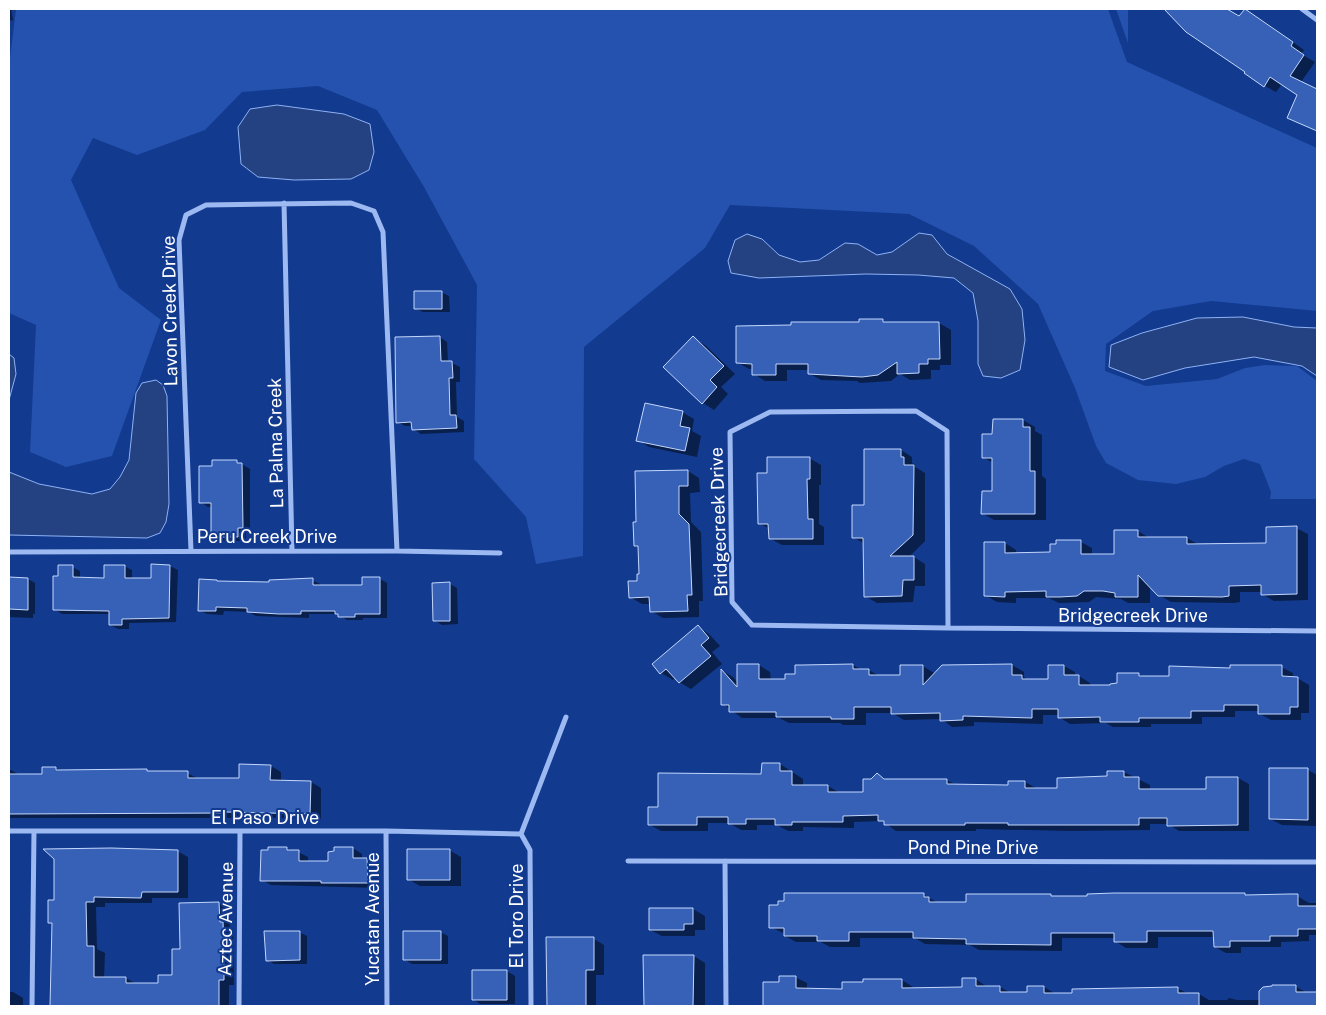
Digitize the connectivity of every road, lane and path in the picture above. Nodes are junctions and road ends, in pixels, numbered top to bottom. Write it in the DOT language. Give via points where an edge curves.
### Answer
graph roads {
  1 [pos="1302,9"];
  2 [pos="1317,20"];
  3 [pos="284,203"];
  4 [pos="192,551"];
  5 [pos="292,551"];
  6 [pos="396,551"];
  7 [pos="9,552"];
  8 [pos="500,553"];
  9 [pos="948,628"];
  10 [pos="1317,631"];
  11 [pos="566,717"];
  12 [pos="9,831"];
  13 [pos="34,831"];
  14 [pos="386,831"];
  15 [pos="240,832"];
  16 [pos="521,834"];
  17 [pos="628,861"];
  18 [pos="725,861"];
  19 [pos="1317,862"];
  20 [pos="32,1006"];
  21 [pos="239,1006"];
  22 [pos="387,1006"];
  23 [pos="531,1006"];
  24 [pos="726,1006"];
  1 -- 2 [label="street"];
  3 -- 4 [label="street, Lavon Creek Drive" via="206,204 186,215 179,240"];
  3 -- 5 [label="street, La Palma Creek"];
  3 -- 6 [label="street, Lavon Creek Drive" via="351,203 374,212 384,232"];
  4 -- 5 [label="street, Peru Creek Drive"];
  4 -- 7 [label="street, Peru Creek Drive"];
  5 -- 6 [label="street, Peru Creek Drive"];
  6 -- 8 [label="street, Peru Creek Drive"];
  9 -- 9 [label="street, Bridgecreek Drive" via="947,431 916,411 907,411 770,412 730,432 732,602 752,625"];
  9 -- 10 [label="street, Bridgecreek Drive"];
  11 -- 16 [label="street"];
  12 -- 13 [label="street, El Paso Drive"];
  13 -- 15 [label="street, El Paso Drive"];
  13 -- 20 [label="street"];
  14 -- 15 [label="street, El Paso Drive"];
  14 -- 16 [label="street, El Paso Drive"];
  14 -- 22 [label="street, Yucatan Avenue"];
  15 -- 21 [label="street, Aztec Avenue"];
  16 -- 23 [label="street, El Toro Drive" via="530,850"];
  17 -- 18 [label="street, Pond Pine Drive"];
  18 -- 19 [label="street, Pond Pine Drive"];
  18 -- 24 [label="street"];
}
